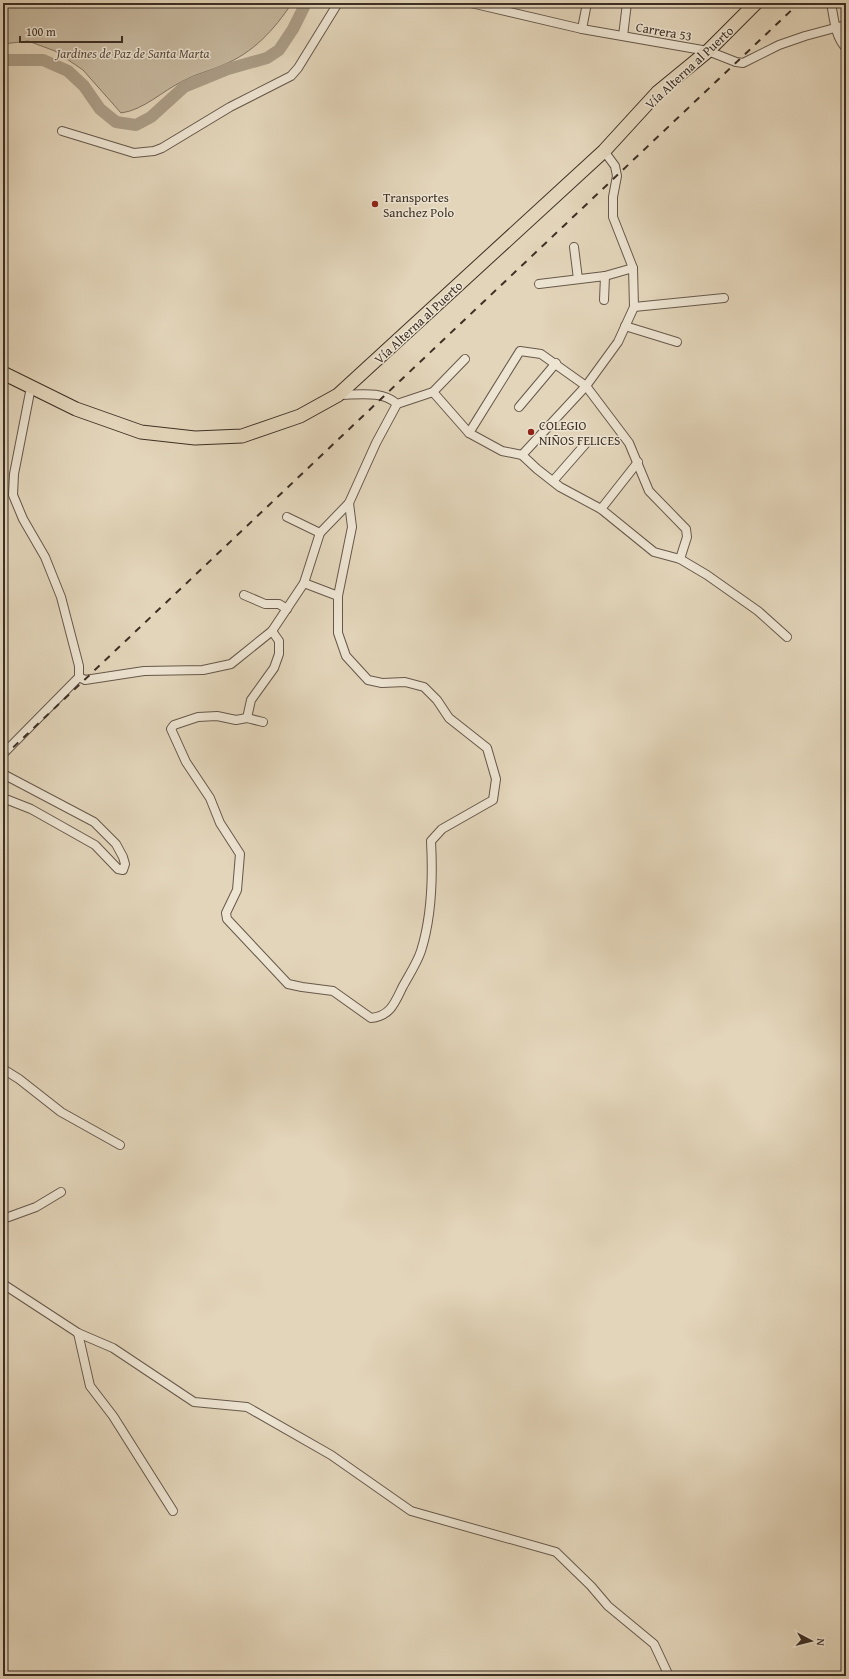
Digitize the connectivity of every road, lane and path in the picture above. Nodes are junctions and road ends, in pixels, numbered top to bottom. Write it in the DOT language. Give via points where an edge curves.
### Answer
graph roads {
  1 [pos="338,3"];
  2 [pos="471,3"];
  3 [pos="587,3"];
  4 [pos="627,3"];
  5 [pos="756,3"];
  6 [pos="831,3"];
  7 [pos="846,25"];
  8 [pos="836,28"];
  9 [pos="582,29"];
  10 [pos="623,36"];
  11 [pos="846,48"];
  12 [pos="708,51"];
  13 [pos="62,131"];
  14 [pos="604,151"];
  15 [pos="574,247"];
  16 [pos="633,268"];
  17 [pos="605,276"];
  18 [pos="578,278"];
  19 [pos="539,284"];
  20 [pos="724,298"];
  21 [pos="604,300"];
  22 [pos="634,307"];
  23 [pos="625,326"];
  24 [pos="677,342"];
  25 [pos="465,359"];
  26 [pos="556,363"];
  27 [pos="3,373"];
  28 [pos="586,386"];
  29 [pos="31,387"];
  30 [pos="433,392"];
  31 [pos="338,395"];
  32 [pos="397,404"];
  33 [pos="519,407"];
  34 [pos="469,433"];
  35 [pos="588,441"];
  36 [pos="522,455"];
  37 [pos="638,462"];
  38 [pos="553,482"];
  39 [pos="349,503"];
  40 [pos="601,509"];
  41 [pos="287,517"];
  42 [pos="320,533"];
  43 [pos="680,559"];
  44 [pos="304,583"];
  45 [pos="244,595"];
  46 [pos="338,596"];
  47 [pos="287,608"];
  48 [pos="272,631"];
  49 [pos="787,637"];
  50 [pos="79,677"];
  51 [pos="247,718"];
  52 [pos="263,722"];
  53 [pos="3,754"];
  54 [pos="3,774"];
  55 [pos="3,798"];
  56 [pos="3,1069"];
  57 [pos="120,1145"];
  58 [pos="61,1192"];
  59 [pos="3,1219"];
  60 [pos="3,1284"];
  61 [pos="78,1333"];
  62 [pos="174,1511"];
  63 [pos="669,1676"];
  1 -- 13 [label="street" via="291,76 230,106 162,148 134,153"];
  2 -- 9 [label="street, Carrera 53"];
  3 -- 9 [label="street"];
  4 -- 10 [label="street"];
  5 -- 12 [label="main road, Vía Alterna al Puerto"];
  6 -- 8 [label="street"];
  7 -- 8 [label="street, Carrera 53"];
  8 -- 11 [label="street"];
  8 -- 12 [label="street, Carrera 53" via="779,45 744,63"];
  9 -- 10 [label="street, Carrera 53"];
  10 -- 12 [label="street, Carrera 53"];
  12 -- 14 [label="main road, Vía Alterna al Puerto" via="658,92"];
  14 -- 16 [label="street" via="615,166 617,176 613,197 614,217"];
  14 -- 31 [label="main road, Vía Alterna al Puerto"];
  15 -- 18 [label="street"];
  16 -- 17 [label="street"];
  16 -- 22 [label="street"];
  17 -- 18 [label="street"];
  17 -- 21 [label="street"];
  18 -- 19 [label="street"];
  20 -- 22 [label="street"];
  22 -- 23 [label="street"];
  23 -- 24 [label="street"];
  23 -- 28 [label="street" via="618,342"];
  25 -- 30 [label="street"];
  26 -- 28 [label="street"];
  26 -- 33 [label="street"];
  26 -- 34 [label="street" via="541,354 520,351"];
  27 -- 29 [label="main road, Vía Alterna al Puerto"];
  28 -- 36 [label="street"];
  28 -- 37 [label="street" via="629,443"];
  29 -- 31 [label="main road, Vía Alterna al Puerto" via="76,409 141,432 196,438 242,436 300,416"];
  29 -- 50 [label="street" via="14,474 13,495 23,520 45,557 61,597 79,666"];
  30 -- 32 [label="street"];
  30 -- 34 [label="street"];
  31 -- 32 [label="street" via="376,394 391,398"];
  32 -- 39 [label="street"];
  34 -- 36 [label="street" via="502,451"];
  35 -- 38 [label="street"];
  36 -- 38 [label="street"];
  37 -- 40 [label="street"];
  37 -- 43 [label="street" via="649,491 686,529 687,537"];
  38 -- 40 [label="street"];
  39 -- 42 [label="street"];
  39 -- 46 [label="street" via="352,527"];
  40 -- 43 [label="street" via="654,552"];
  41 -- 42 [label="street"];
  42 -- 44 [label="street"];
  43 -- 49 [label="street" via="758,611"];
  44 -- 46 [label="street"];
  44 -- 47 [label="street"];
  45 -- 47 [label="street" via="265,604 279,604"];
  46 -- 51 [label="street" via="338,633 346,656 368,680 382,683 405,682 424,687 449,718 487,748 496,779 494,800 442,829 431,841 433,871 427,929 421,952 391,1010 379,1017 371,1018 333,990 288,984 227,919 226,913 237,890 240,854 220,823 210,798 186,762 171,729 174,725 198,717 217,716 236,720"];
  47 -- 48 [label="street"];
  48 -- 50 [label="street" via="231,664 203,670 144,671 85,680"];
  48 -- 51 [label="street" via="279,641 280,654 274,668 251,700"];
  50 -- 53 [label="street"];
  51 -- 52 [label="street"];
  54 -- 55 [label="street" via="94,822 116,844 125,864 123,870 95,845 31,809"];
  56 -- 57 [label="street" via="61,1112"];
  58 -- 59 [label="street" via="36,1207"];
  60 -- 61 [label="street"];
  61 -- 62 [label="street" via="90,1386 113,1416"];
  61 -- 63 [label="street" via="113,1348 194,1402 247,1406 331,1455 411,1511 556,1552 608,1606 654,1644"];
}
